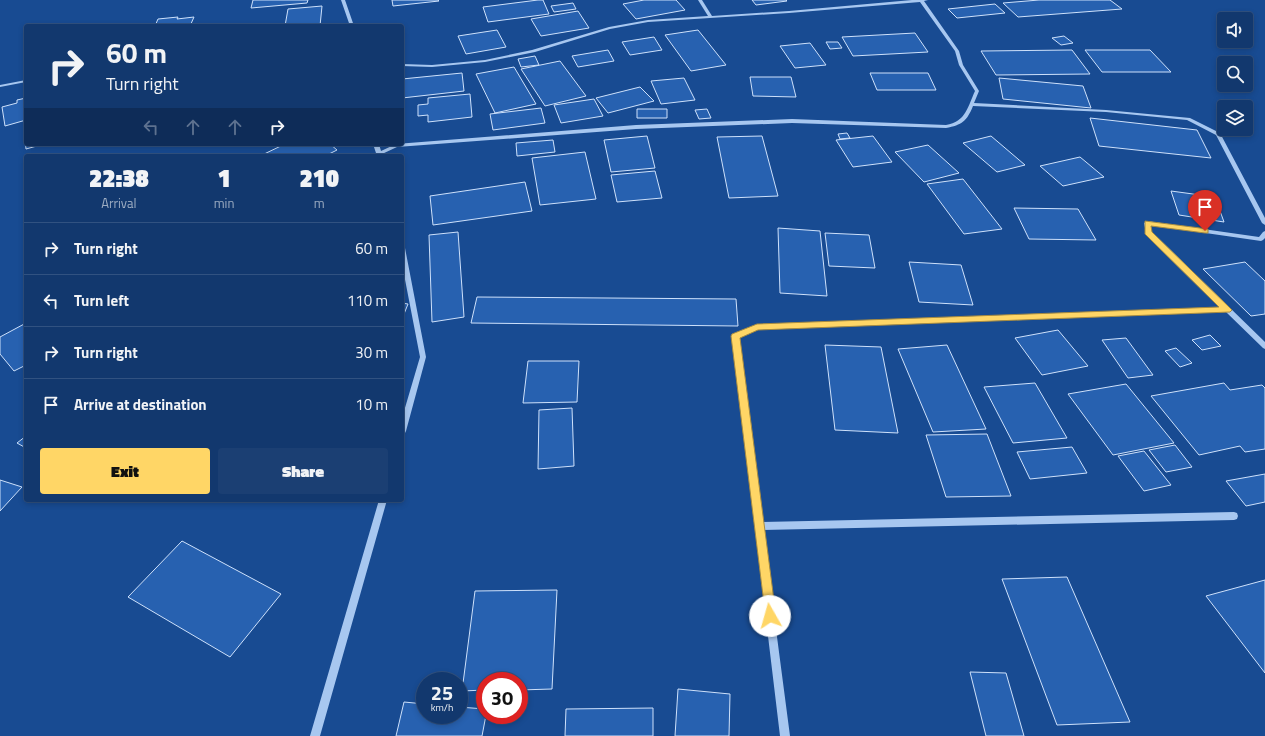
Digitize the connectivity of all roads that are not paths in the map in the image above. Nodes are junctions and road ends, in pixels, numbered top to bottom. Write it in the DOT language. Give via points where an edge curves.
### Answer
graph roads {
  1 [pos="343,0"];
  2 [pos="700,0"];
  3 [pos="921,0"];
  4 [pos="926,0"];
  5 [pos="710,16"];
  6 [pos="351,24"];
  7 [pos="404,65"];
  8 [pos="24,81"];
  9 [pos="0,86"];
  10 [pos="970,104"];
  11 [pos="404,145"];
  12 [pos="396,146"];
  13 [pos="382,154"];
  14 [pos="1265,223"];
  15 [pos="1264,237"];
  16 [pos="404,258"];
  17 [pos="1227,310"];
  18 [pos="1265,346"];
  19 [pos="404,424"];
  20 [pos="382,502"];
  21 [pos="1234,516"];
  22 [pos="759,526"];
  23 [pos="315,736"];
  24 [pos="785,736"];
  1 -- 6 [label="street"];
  2 -- 5 [label="street"];
  3 -- 4 [label="street"];
  3 -- 5 [label="street"];
  3 -- 10 [label="street" via="956,51 961,65 977,91"];
  5 -- 7 [label="street" via="648,21 609,28 533,51 485,61 432,66"];
  8 -- 9 [label="street"];
  10 -- 11 [label="street" via="965,119 948,128 792,121 636,127"];
  10 -- 14 [label="street" via="1106,111 1188,119 1218,134"];
  12 -- 13 [label="street"];
  15 -- 17 [label="street" via="1147,223 1148,232"];
  16 -- 19 [label="street" via="423,357"];
  17 -- 18 [label="street"];
  17 -- 22 [label="street" via="757,327 735,336"];
  20 -- 23 [label="street"];
  21 -- 22 [label="street"];
  22 -- 24 [label="street"];
}
